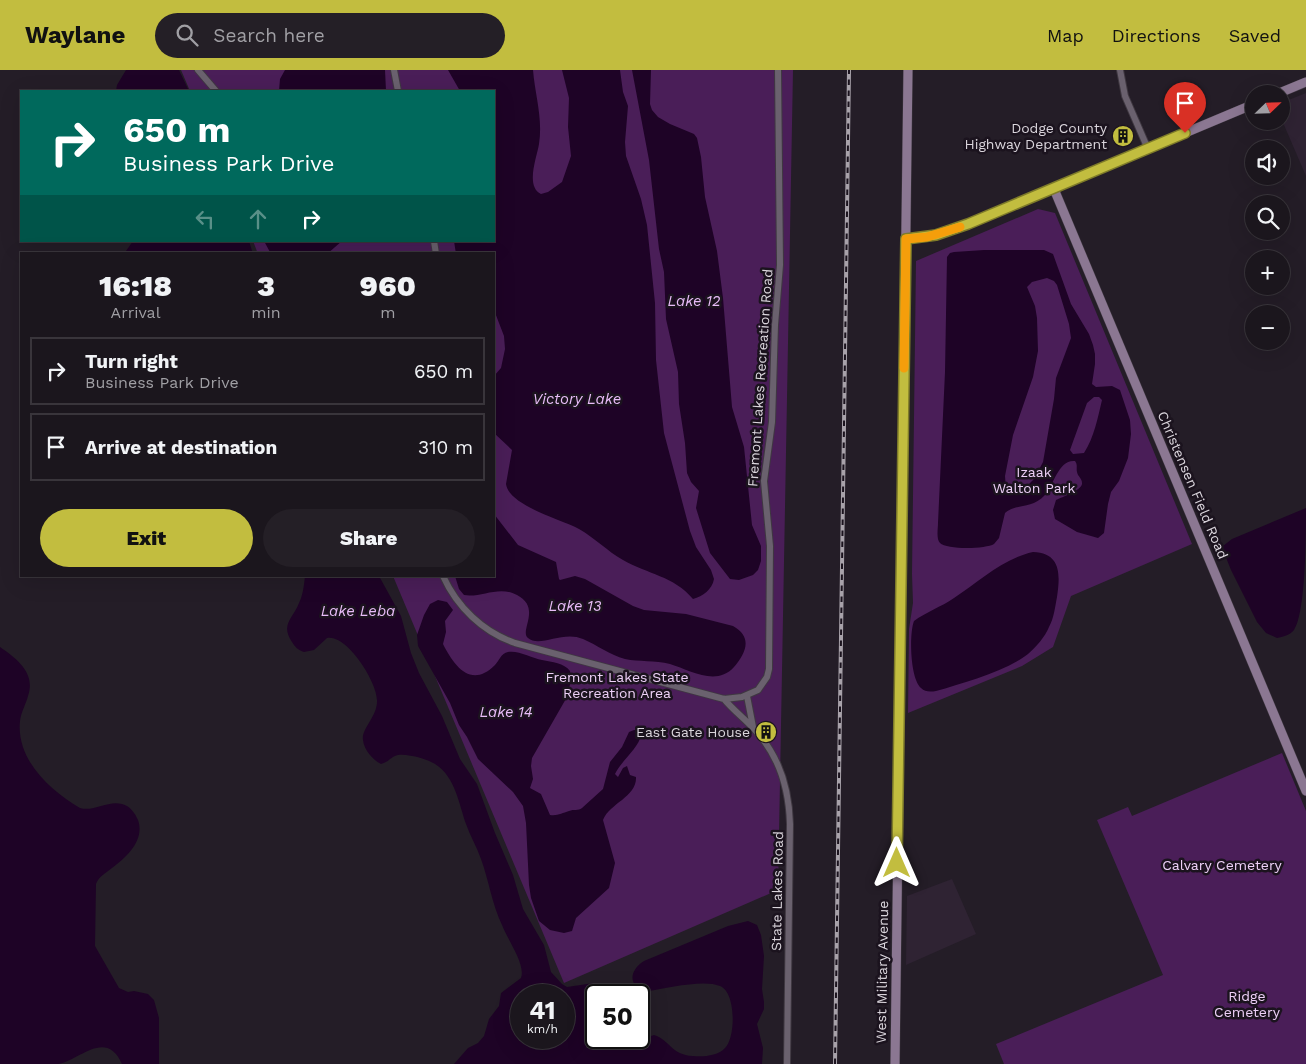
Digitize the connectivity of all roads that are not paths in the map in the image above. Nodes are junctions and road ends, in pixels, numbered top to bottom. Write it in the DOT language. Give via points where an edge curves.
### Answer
graph roads {
  1 [pos="198,70"];
  2 [pos="394,70"];
  3 [pos="778,70"];
  4 [pos="908,70"];
  5 [pos="1120,70"];
  6 [pos="1306,82"];
  7 [pos="1290,89"];
  8 [pos="215,90"];
  9 [pos="398,90"];
  10 [pos="1245,108"];
  11 [pos="1148,149"];
  12 [pos="1054,189"];
  13 [pos="906,239"];
  14 [pos="444,577"];
  15 [pos="747,696"];
  16 [pos="724,699"];
  17 [pos="754,728"];
  18 [pos="1306,791"];
  19 [pos="787,1064"];
  20 [pos="895,1064"];
  1 -- 8 [label="street"];
  2 -- 9 [label="street"];
  3 -- 15 [label="street, Fremont Lakes Recreation Road" via="780,265 772,422 764,481 770,538 769,659 763,685"];
  4 -- 13 [label="main road, West Military Avenue"];
  5 -- 11 [label="street" via="1126,96"];
  6 -- 7 [label="main road"];
  10 -- 11 [label="main road"];
  11 -- 12 [label="main road"];
  12 -- 13 [label="main road" via="949,231"];
  12 -- 18 [label="main road, Christensen Field Road"];
  13 -- 20 [label="main road, West Military Avenue"];
  14 -- 16 [label="street" via="452,594 470,615 508,641"];
  15 -- 16 [label="street"];
  15 -- 17 [label="street, State Lakes Road"];
  16 -- 17 [label="street, State Lakes Road"];
  17 -- 19 [label="street, State Lakes Road" via="779,767 789,802"];
}
